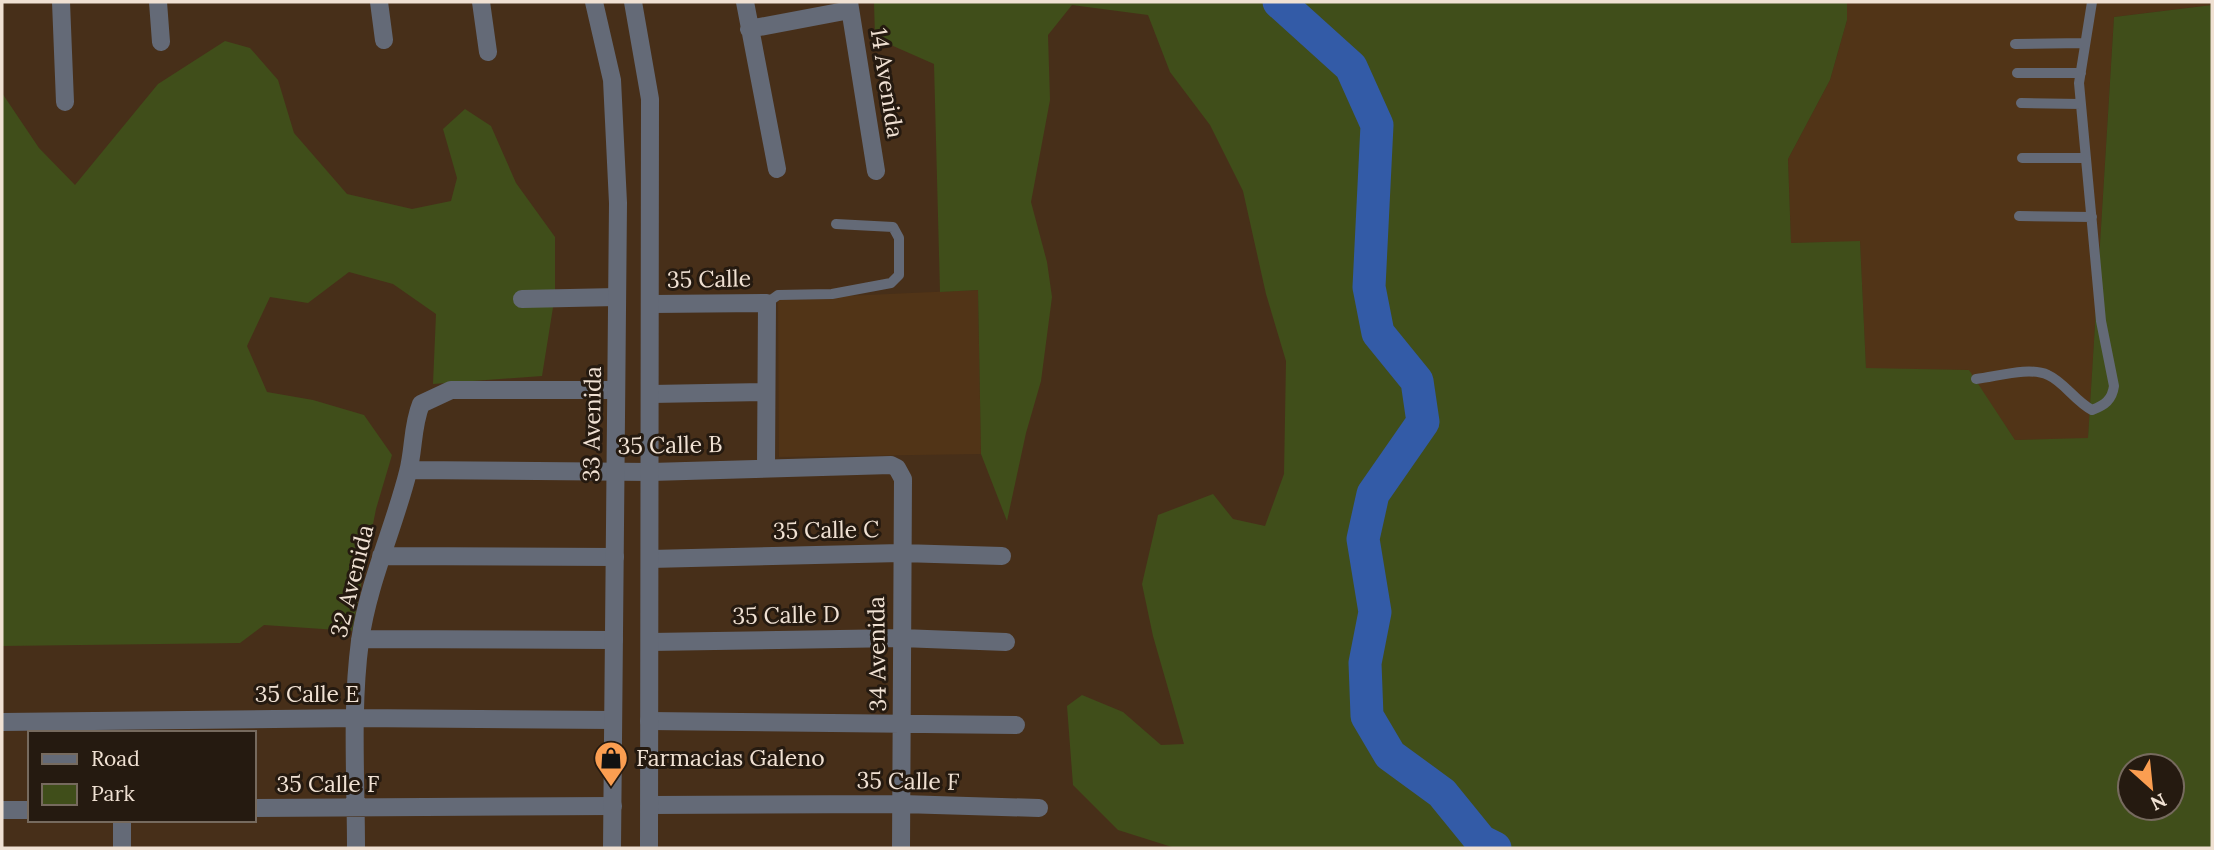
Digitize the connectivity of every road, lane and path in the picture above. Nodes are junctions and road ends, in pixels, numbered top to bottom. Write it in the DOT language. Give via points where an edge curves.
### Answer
graph roads {
  1 [pos="61,2"];
  2 [pos="158,2"];
  3 [pos="379,2"];
  4 [pos="481,2"];
  5 [pos="594,2"];
  6 [pos="633,2"];
  7 [pos="745,2"];
  8 [pos="2092,2"];
  9 [pos="850,6"];
  10 [pos="749,29"];
  11 [pos="384,40"];
  12 [pos="161,42"];
  13 [pos="2084,43"];
  14 [pos="2015,44"];
  15 [pos="488,52"];
  16 [pos="2017,73"];
  17 [pos="2081,73"];
  18 [pos="65,102"];
  19 [pos="2021,103"];
  20 [pos="2081,103"];
  21 [pos="2022,158"];
  22 [pos="2086,158"];
  23 [pos="777,169"];
  24 [pos="876,172"];
  25 [pos="2019,216"];
  26 [pos="2092,217"];
  27 [pos="836,225"];
  28 [pos="617,297"];
  29 [pos="523,299"];
  30 [pos="767,303"];
  31 [pos="652,304"];
  32 [pos="1976,379"];
  33 [pos="616,390"];
  34 [pos="766,392"];
  35 [pos="651,394"];
  36 [pos="891,465"];
  37 [pos="766,467"];
  38 [pos="409,470"];
  39 [pos="616,471"];
  40 [pos="651,472"];
  41 [pos="901,553"];
  42 [pos="381,556"];
  43 [pos="1002,556"];
  44 [pos="615,557"];
  45 [pos="650,559"];
  46 [pos="901,638"];
  47 [pos="360,639"];
  48 [pos="614,640"];
  49 [pos="650,642"];
  50 [pos="1006,642"];
  51 [pos="355,718"];
  52 [pos="613,720"];
  53 [pos="649,721"];
  54 [pos="2,722"];
  55 [pos="902,723"];
  56 [pos="1016,725"];
  57 [pos="125,727"];
  58 [pos="902,804"];
  59 [pos="612,806"];
  60 [pos="650,806"];
  61 [pos="256,808"];
  62 [pos="356,808"];
  63 [pos="1039,808"];
  64 [pos="2,810"];
  65 [pos="28,810"];
  66 [pos="122,822"];
  67 [pos="122,848"];
  68 [pos="356,848"];
  69 [pos="612,848"];
  70 [pos="649,848"];
  71 [pos="901,848"];
  1 -- 18 [label="street"];
  2 -- 12 [label="street"];
  3 -- 11 [label="street"];
  4 -- 15 [label="street"];
  5 -- 28 [label="street, 33 Avenida" via="612,80"];
  6 -- 31 [label="street" via="650,99"];
  7 -- 10 [label="street"];
  8 -- 13 [label="lane"];
  9 -- 10 [label="street"];
  9 -- 24 [label="street, 14 Avenida"];
  10 -- 23 [label="street"];
  13 -- 14 [label="lane"];
  13 -- 17 [label="lane"];
  16 -- 17 [label="lane"];
  17 -- 20 [label="lane"];
  19 -- 20 [label="lane"];
  20 -- 22 [label="lane"];
  21 -- 22 [label="lane"];
  22 -- 26 [label="lane"];
  25 -- 26 [label="lane"];
  26 -- 32 [label="lane" via="2113,396 2092,410 2049,375"];
  27 -- 30 [label="lane" via="893,227 900,238 895,280 839,293 778,295"];
  28 -- 29 [label="street"];
  28 -- 33 [label="street, 33 Avenida"];
  30 -- 31 [label="street, 35 Calle"];
  30 -- 34 [label="street"];
  31 -- 35 [label="street"];
  33 -- 38 [label="street, 32 Avenida" via="451,390 421,404"];
  33 -- 39 [label="street, 33 Avenida"];
  34 -- 35 [label="street"];
  34 -- 37 [label="street"];
  35 -- 40 [label="street"];
  36 -- 37 [label="street, 35 Calle B"];
  36 -- 41 [label="street, 34 Avenida" via="903,479"];
  37 -- 40 [label="street, 35 Calle B"];
  38 -- 39 [label="street, 35 Calle B"];
  38 -- 42 [label="street, 32 Avenida"];
  39 -- 40 [label="street, 35 Calle B"];
  39 -- 44 [label="street, 33 Avenida"];
  40 -- 45 [label="street"];
  41 -- 43 [label="street, 35 Calle C"];
  41 -- 45 [label="street, 35 Calle C"];
  41 -- 46 [label="street, 34 Avenida"];
  42 -- 44 [label="street"];
  42 -- 47 [label="street, 32 Avenida"];
  44 -- 48 [label="street, 33 Avenida"];
  45 -- 49 [label="street"];
  46 -- 49 [label="street, 35 Calle D"];
  46 -- 50 [label="street, 35 Calle D"];
  46 -- 55 [label="street, 34 Avenida"];
  47 -- 48 [label="street"];
  47 -- 51 [label="street, 32 Avenida"];
  48 -- 52 [label="street, 33 Avenida"];
  49 -- 53 [label="street"];
  51 -- 52 [label="street, 35 Calle E"];
  51 -- 57 [label="street, 35 Calle E"];
  51 -- 62 [label="street, 32 Avenida"];
  52 -- 59 [label="street, 33 Avenida"];
  53 -- 55 [label="street"];
  53 -- 60 [label="street"];
  54 -- 57 [label="street, 35 Calle E"];
  55 -- 56 [label="street"];
  55 -- 58 [label="street, 34 Avenida"];
  58 -- 60 [label="street, 35 Calle F"];
  58 -- 63 [label="street, 35 Calle F"];
  58 -- 71 [label="street, 34 Avenida"];
  59 -- 62 [label="street, 35 Calle F"];
  59 -- 69 [label="street, 33 Avenida"];
  60 -- 70 [label="street"];
  61 -- 62 [label="street, 35 Calle F"];
  62 -- 68 [label="street, 32 Avenida"];
  64 -- 65 [label="street"];
  66 -- 67 [label="street"];
}
